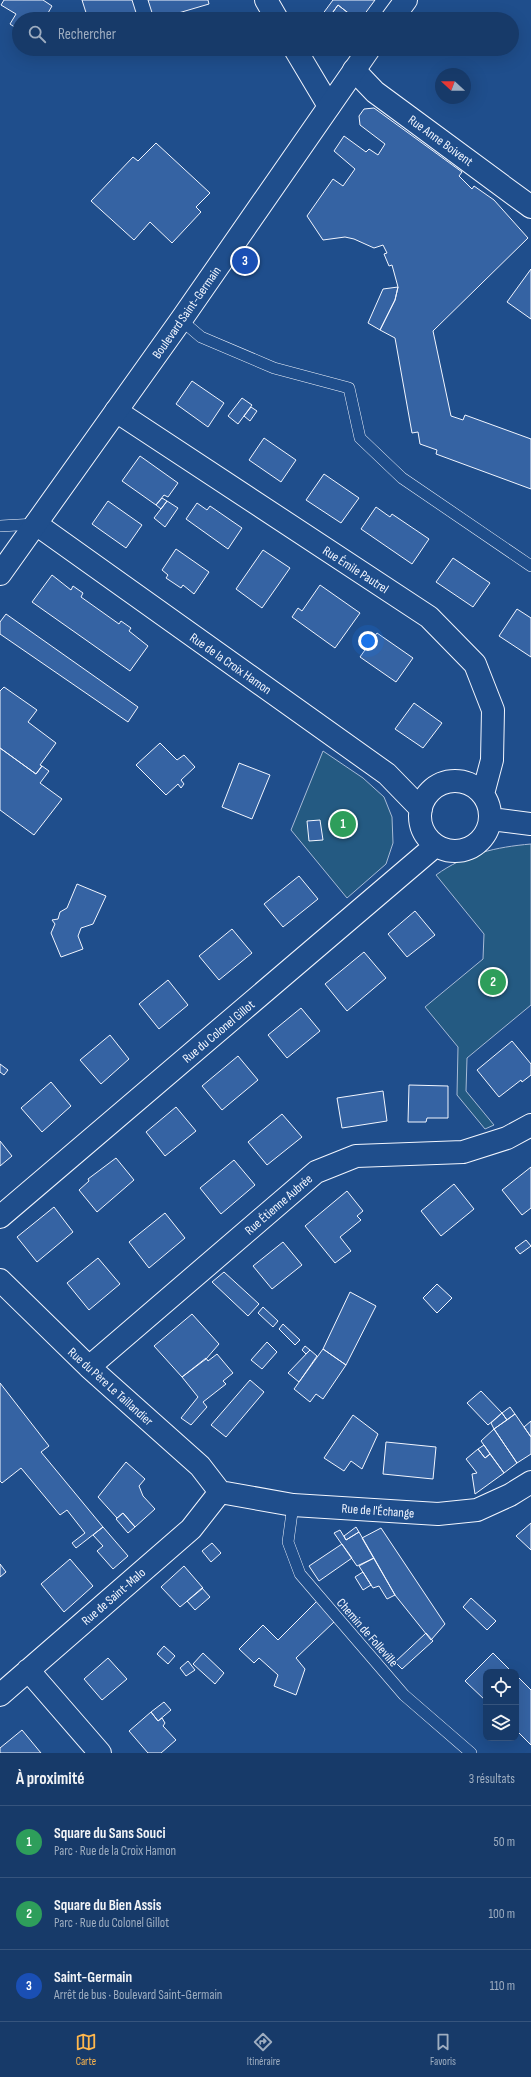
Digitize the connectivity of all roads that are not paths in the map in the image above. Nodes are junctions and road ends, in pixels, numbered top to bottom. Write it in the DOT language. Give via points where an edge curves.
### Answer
graph roads {
  1 [pos="406,0"];
  2 [pos="397,12"];
  3 [pos="298,56"];
  4 [pos="364,56"];
  5 [pos="354,70"];
  6 [pos="329,106"];
  7 [pos="531,207"];
  8 [pos="181,320"];
  9 [pos="116,411"];
  10 [pos="36,524"];
  11 [pos="0,526"];
  12 [pos="531,566"];
  13 [pos="0,574"];
  14 [pos="483,794"];
  15 [pos="421,809"];
  16 [pos="491,819"];
  17 [pos="531,824"];
  18 [pos="435,846"];
  19 [pos="531,1125"];
  20 [pos="0,1217"];
  21 [pos="0,1280"];
  22 [pos="89,1367"];
  23 [pos="531,1482"];
  24 [pos="220,1492"];
  25 [pos="293,1505"];
  26 [pos="28,1670"];
  27 [pos="0,1694"];
  28 [pos="100,1753"];
  29 [pos="471,1753"];
  1 -- 2 [label="street"];
  3 -- 6 [label="street"];
  4 -- 5 [label="street, Boulevard Saint-Germain"];
  5 -- 6 [label="street, Boulevard Saint-Germain"];
  5 -- 7 [label="street, Rue Anne Boivent" via="375,92"];
  6 -- 8 [label="street, Boulevard Saint-Germain"];
  8 -- 9 [label="street, Boulevard Saint-Germain"];
  8 -- 12 [label="lane" via="201,337 274,368 349,388 360,438 402,478"];
  9 -- 10 [label="street, Boulevard Saint-Germain"];
  9 -- 14 [label="street, Rue Émile Pautrel" via="428,616 475,664 493,710 492,760"];
  10 -- 11 [label="lane"];
  10 -- 13 [label="street, Boulevard Saint-Germain"];
  10 -- 15 [label="street, Rue de la Croix Hamon" via="387,774"];
  14 -- 15 [label="street" via="474,786 461,781 448,781 428,794"];
  14 -- 16 [label="street" via="490,807"];
  15 -- 18 [label="street" via="420,821 424,833"];
  16 -- 17 [label="street"];
  16 -- 18 [label="street" via="485,836 471,848 459,852 446,851"];
  18 -- 20 [label="street, Rue du Colonel Gillot"];
  19 -- 22 [label="street, Rue Étienne Aubrée" via="507,1138 463,1152 356,1156 316,1172"];
  21 -- 22 [label="street, Rue du Père Le Taillandier"];
  22 -- 24 [label="street, Rue du Père Le Taillandier" via="200,1466"];
  23 -- 25 [label="street, Rue de l'Échange" via="477,1510 438,1514"];
  24 -- 25 [label="street, Rue de l'Échange"];
  24 -- 26 [label="street, Rue de Saint-Malo" via="192,1529"];
  25 -- 29 [label="lane, Chemin de Folleville" via="288,1542 300,1574 404,1695"];
  26 -- 27 [label="street, Rue de Saint-Malo"];
  26 -- 28 [label="street"];
}
